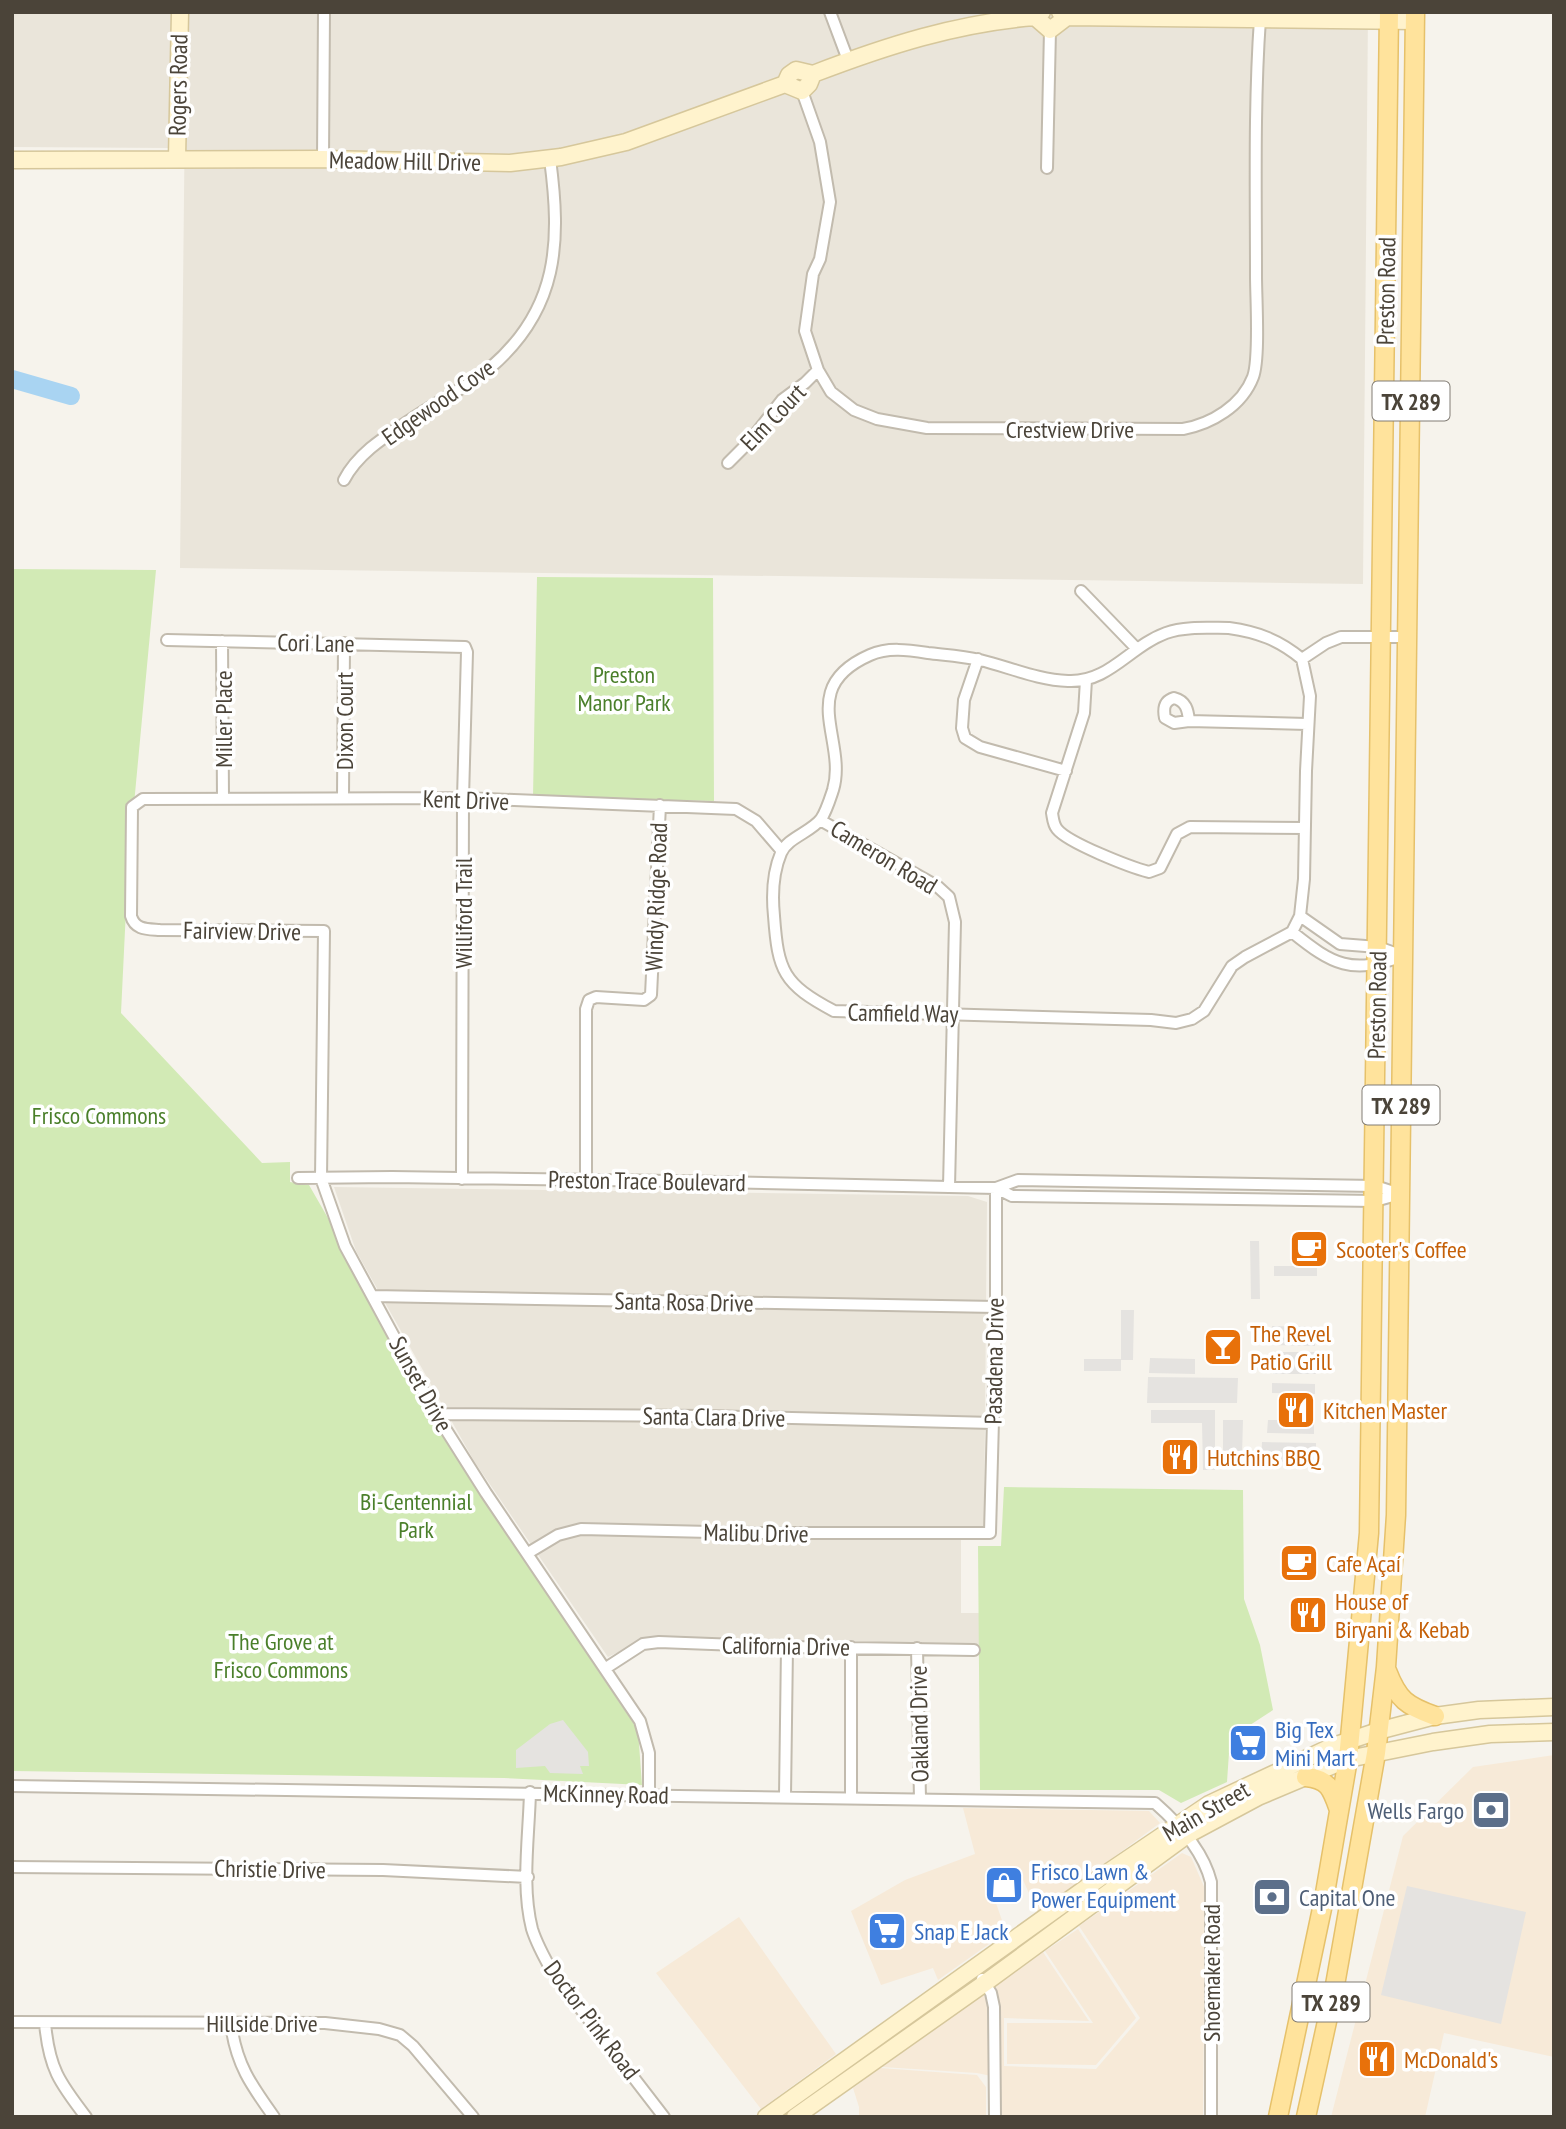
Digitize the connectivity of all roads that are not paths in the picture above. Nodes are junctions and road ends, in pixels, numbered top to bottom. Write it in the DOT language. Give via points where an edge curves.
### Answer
graph roads {
  1 [pos="180,12"];
  2 [pos="324,12"];
  3 [pos="830,12"];
  4 [pos="1038,15"];
  5 [pos="1063,15"];
  6 [pos="1415,16"];
  7 [pos="1389,17"];
  8 [pos="1260,19"];
  9 [pos="1050,30"];
  10 [pos="848,60"];
  11 [pos="813,74"];
  12 [pos="785,84"];
  13 [pos="802,91"];
  14 [pos="177,158"];
  15 [pos="323,159"];
  16 [pos="550,159"];
  17 [pos="12,160"];
  18 [pos="1047,169"];
  19 [pos="818,370"];
  20 [pos="728,463"];
  21 [pos="344,480"];
  22 [pos="1081,591"];
  23 [pos="1381,637"];
  24 [pos="1408,637"];
  25 [pos="167,640"];
  26 [pos="222,641"];
  27 [pos="344,643"];
  28 [pos="465,647"];
  29 [pos="1137,649"];
  30 [pos="978,659"];
  31 [pos="1302,659"];
  32 [pos="1086,680"];
  33 [pos="1189,721"];
  34 [pos="1307,724"];
  35 [pos="1066,771"];
  36 [pos="223,798"];
  37 [pos="343,798"];
  38 [pos="463,798"];
  39 [pos="660,805"];
  40 [pos="820,820"];
  41 [pos="1305,828"];
  42 [pos="781,850"];
  43 [pos="1300,916"];
  44 [pos="160,930"];
  45 [pos="324,932"];
  46 [pos="1292,932"];
  47 [pos="1378,956"];
  48 [pos="1403,956"];
  49 [pos="953,1014"];
  50 [pos="298,1178"];
  51 [pos="321,1178"];
  52 [pos="462,1179"];
  53 [pos="586,1181"];
  54 [pos="1216,1185"];
  55 [pos="949,1187"];
  56 [pos="996,1188"];
  57 [pos="1375,1193"];
  58 [pos="1400,1194"];
  59 [pos="1215,1199"];
  60 [pos="373,1296"];
  61 [pos="996,1307"];
  62 [pos="436,1415"];
  63 [pos="1371,1415"];
  64 [pos="1398,1415"];
  65 [pos="993,1423"];
  66 [pos="990,1533"];
  67 [pos="528,1553"];
  68 [pos="787,1647"];
  69 [pos="851,1647"];
  70 [pos="917,1648"];
  71 [pos="974,1650"];
  72 [pos="1386,1667"];
  73 [pos="606,1668"];
  74 [pos="1554,1707"];
  75 [pos="1435,1716"];
  76 [pos="1378,1731"];
  77 [pos="1554,1732"];
  78 [pos="1351,1739"];
  79 [pos="1376,1753"];
  80 [pos="1348,1759"];
  81 [pos="1306,1777"];
  82 [pos="12,1786"];
  83 [pos="530,1792"];
  84 [pos="649,1794"];
  85 [pos="785,1796"];
  86 [pos="852,1797"];
  87 [pos="920,1799"];
  88 [pos="1339,1813"];
  89 [pos="1183,1829"];
  90 [pos="12,1867"];
  91 [pos="528,1877"];
  92 [pos="975,1967"];
  93 [pos="1307,1977"];
  94 [pos="985,1983"];
  95 [pos="1335,1985"];
  96 [pos="12,2022"];
  97 [pos="45,2023"];
  98 [pos="231,2024"];
  99 [pos="86,2117"];
  100 [pos="274,2117"];
  101 [pos="473,2117"];
  102 [pos="664,2117"];
  103 [pos="765,2117"];
  104 [pos="795,2117"];
  105 [pos="995,2117"];
  106 [pos="1211,2117"];
  107 [pos="1278,2117"];
  108 [pos="1306,2117"];
  1 -- 14 [label="main road, Rogers Road"];
  2 -- 15 [label="street"];
  3 -- 10 [label="street"];
  4 -- 9 [label="main road, Meadow Hill Drive"];
  4 -- 10 [label="main road, Meadow Hill Drive" via="928,34"];
  5 -- 8 [label="main road"];
  5 -- 9 [label="main road"];
  6 -- 7 [label="main road"];
  6 -- 24 [label="main road, Preston Road / TX 289"];
  7 -- 8 [label="main road"];
  7 -- 23 [label="main road, Preston Road / TX 289"];
  8 -- 19 [label="street, Crestview Drive" via="1256,352 1253,377 1233,406 1199,426 1180,429 927,428 854,410 831,392"];
  9 -- 18 [label="street"];
  10 -- 11 [label="main road, Meadow Hill Drive"];
  11 -- 12 [label="main road, Meadow Hill Drive" via="796,70"];
  11 -- 13 [label="main road"];
  12 -- 13 [label="main road"];
  12 -- 16 [label="main road, Meadow Hill Drive" via="626,142"];
  13 -- 19 [label="street, Crestview Drive" via="820,142 830,202 805,331"];
  14 -- 15 [label="main road, Meadow Hill Drive"];
  14 -- 17 [label="main road, Meadow Hill Drive"];
  15 -- 16 [label="main road, Meadow Hill Drive" via="499,163"];
  16 -- 21 [label="street, Edgewood Cove" via="555,202 552,273 534,315 488,369 387,434 350,468"];
  19 -- 20 [label="street, Elm Court" via="782,400"];
  22 -- 29 [label="street"];
  23 -- 24 [label="street"];
  23 -- 31 [label="street" via="1341,637"];
  23 -- 47 [label="main road, Preston Road / TX 289"];
  24 -- 48 [label="main road, Preston Road / TX 289"];
  25 -- 26 [label="street, Cori Lane"];
  26 -- 27 [label="street, Cori Lane"];
  26 -- 36 [label="street, Miller Place"];
  27 -- 28 [label="street, Cori Lane"];
  27 -- 37 [label="street, Dixon Court"];
  28 -- 38 [label="street, Williford Trail"];
  29 -- 31 [label="street" via="1182,629 1229,628 1273,639"];
  29 -- 32 [label="street"];
  30 -- 32 [label="street" via="1059,680"];
  30 -- 35 [label="street" via="964,700 965,738 980,747"];
  30 -- 40 [label="street" via="892,650 867,656 845,672 833,688 827,716 836,774"];
  31 -- 34 [label="street" via="1310,696"];
  32 -- 35 [label="street" via="1084,713"];
  33 -- 34 [label="street"];
  34 -- 41 [label="street"];
  35 -- 41 [label="street" via="1052,813 1057,829 1088,848 1149,872 1160,868 1177,834 1190,827"];
  36 -- 37 [label="street, Kent Drive"];
  36 -- 44 [label="street, Kent Drive" via="143,799 132,807 131,916 143,929"];
  37 -- 38 [label="street, Kent Drive"];
  38 -- 39 [label="street, Kent Drive"];
  38 -- 52 [label="street, Williford Trail"];
  39 -- 42 [label="street, Kent Drive" via="736,809 768,833"];
  39 -- 53 [label="street, Windy Ridge Road" via="651,995 644,1000 596,997 586,1009"];
  40 -- 42 [label="street"];
  40 -- 49 [label="street, Cameron Road" via="949,897 956,922"];
  41 -- 43 [label="street"];
  42 -- 49 [label="street, Camfield Way" via="772,897 774,940 782,968 796,987 834,1011"];
  43 -- 46 [label="street"];
  43 -- 47 [label="street" via="1340,944"];
  44 -- 45 [label="street, Fairview Drive"];
  45 -- 51 [label="street, Sunset Drive"];
  46 -- 47 [label="street" via="1330,960 1348,965"];
  46 -- 49 [label="street, Camfield Way" via="1232,966 1204,1011 1176,1023"];
  47 -- 48 [label="street"];
  47 -- 48 [label="street"];
  47 -- 57 [label="main road, Preston Road / TX 289"];
  48 -- 58 [label="main road, Preston Road / TX 289"];
  49 -- 55 [label="street, Cameron Road"];
  50 -- 51 [label="street, Preston Trace Boulevard"];
  51 -- 52 [label="street, Preston Trace Boulevard"];
  51 -- 60 [label="street, Sunset Drive" via="345,1245"];
  52 -- 53 [label="street, Preston Trace Boulevard"];
  53 -- 55 [label="street, Preston Trace Boulevard"];
  54 -- 56 [label="street, Preston Trace Boulevard" via="1018,1180"];
  54 -- 57 [label="street, Preston Trace Boulevard"];
  54 -- 59 [label="street"];
  55 -- 56 [label="street, Preston Trace Boulevard"];
  56 -- 59 [label="street, Preston Trace Boulevard" via="1012,1196"];
  56 -- 61 [label="street, Pasadena Drive"];
  57 -- 58 [label="street, Preston Trace Boulevard"];
  57 -- 59 [label="street, Preston Trace Boulevard"];
  57 -- 63 [label="main road, Preston Road / TX 289"];
  58 -- 64 [label="main road, Preston Road / TX 289"];
  60 -- 61 [label="street, Santa Rosa Drive"];
  60 -- 62 [label="street, Sunset Drive"];
  61 -- 65 [label="street, Pasadena Drive"];
  62 -- 65 [label="street, Santa Clara Drive"];
  62 -- 67 [label="street, Sunset Drive"];
  63 -- 64 [label="main road"];
  63 -- 78 [label="main road, Preston Road / TX 289" via="1369,1533"];
  64 -- 72 [label="main road, Preston Road / TX 289"];
  65 -- 66 [label="street, Pasadena Drive"];
  66 -- 67 [label="street, Malibu Drive" via="581,1529 558,1535"];
  67 -- 73 [label="street, Sunset Drive"];
  68 -- 69 [label="street, California Drive"];
  68 -- 73 [label="street, California Drive" via="659,1642 643,1644"];
  68 -- 85 [label="street"];
  69 -- 70 [label="street, California Drive"];
  69 -- 86 [label="street"];
  70 -- 71 [label="street, California Drive"];
  70 -- 87 [label="street, Oakland Drive"];
  72 -- 75 [label="main road" via="1401,1699"];
  72 -- 76 [label="main road, Preston Road / TX 289"];
  73 -- 84 [label="street, Sunset Drive" via="644,1730"];
  74 -- 75 [label="main road, Main Street"];
  75 -- 76 [label="main road, Main Street"];
  76 -- 78 [label="main road, Main Street"];
  76 -- 79 [label="main road, Preston Road / TX 289"];
  77 -- 79 [label="main road, Main Street" via="1490,1734"];
  78 -- 80 [label="main road, Preston Road / TX 289"];
  78 -- 89 [label="main road, Main Street" via="1209,1804"];
  79 -- 80 [label="main road, Main Street"];
  79 -- 95 [label="main road, Preston Road / TX 289"];
  80 -- 81 [label="main road, Main Street"];
  80 -- 88 [label="main road, Preston Road / TX 289"];
  81 -- 88 [label="main road" via="1325,1782"];
  81 -- 89 [label="main road, Main Street"];
  82 -- 83 [label="street, McKinney Road"];
  83 -- 84 [label="street, McKinney Road"];
  83 -- 91 [label="street, Doctor Pink Road"];
  84 -- 85 [label="street, McKinney Road"];
  85 -- 86 [label="street, McKinney Road"];
  86 -- 87 [label="street, McKinney Road"];
  87 -- 89 [label="street, McKinney Road" via="1155,1803"];
  88 -- 93 [label="main road, Preston Road / TX 289"];
  89 -- 92 [label="main road, Main Street"];
  89 -- 94 [label="main road, Main Street"];
  89 -- 106 [label="street, Shoemaker Road" via="1211,1882"];
  90 -- 91 [label="street, Christie Drive" via="383,1870"];
  91 -- 102 [label="street, Doctor Pink Road" via="532,1928 539,1949"];
  92 -- 94 [label="street"];
  92 -- 103 [label="main road, Main Street"];
  93 -- 95 [label="main road"];
  93 -- 107 [label="main road, Preston Road / TX 289"];
  94 -- 104 [label="main road, Main Street"];
  94 -- 105 [label="street" via="994,2007"];
  95 -- 108 [label="main road, Preston Road / TX 289"];
  96 -- 97 [label="street, Hillside Drive"];
  97 -- 98 [label="street, Hillside Drive"];
  97 -- 99 [label="street" via="58,2080"];
  98 -- 100 [label="street" via="241,2068"];
  98 -- 101 [label="street, Hillside Drive" via="325,2023 400,2035"];
}
